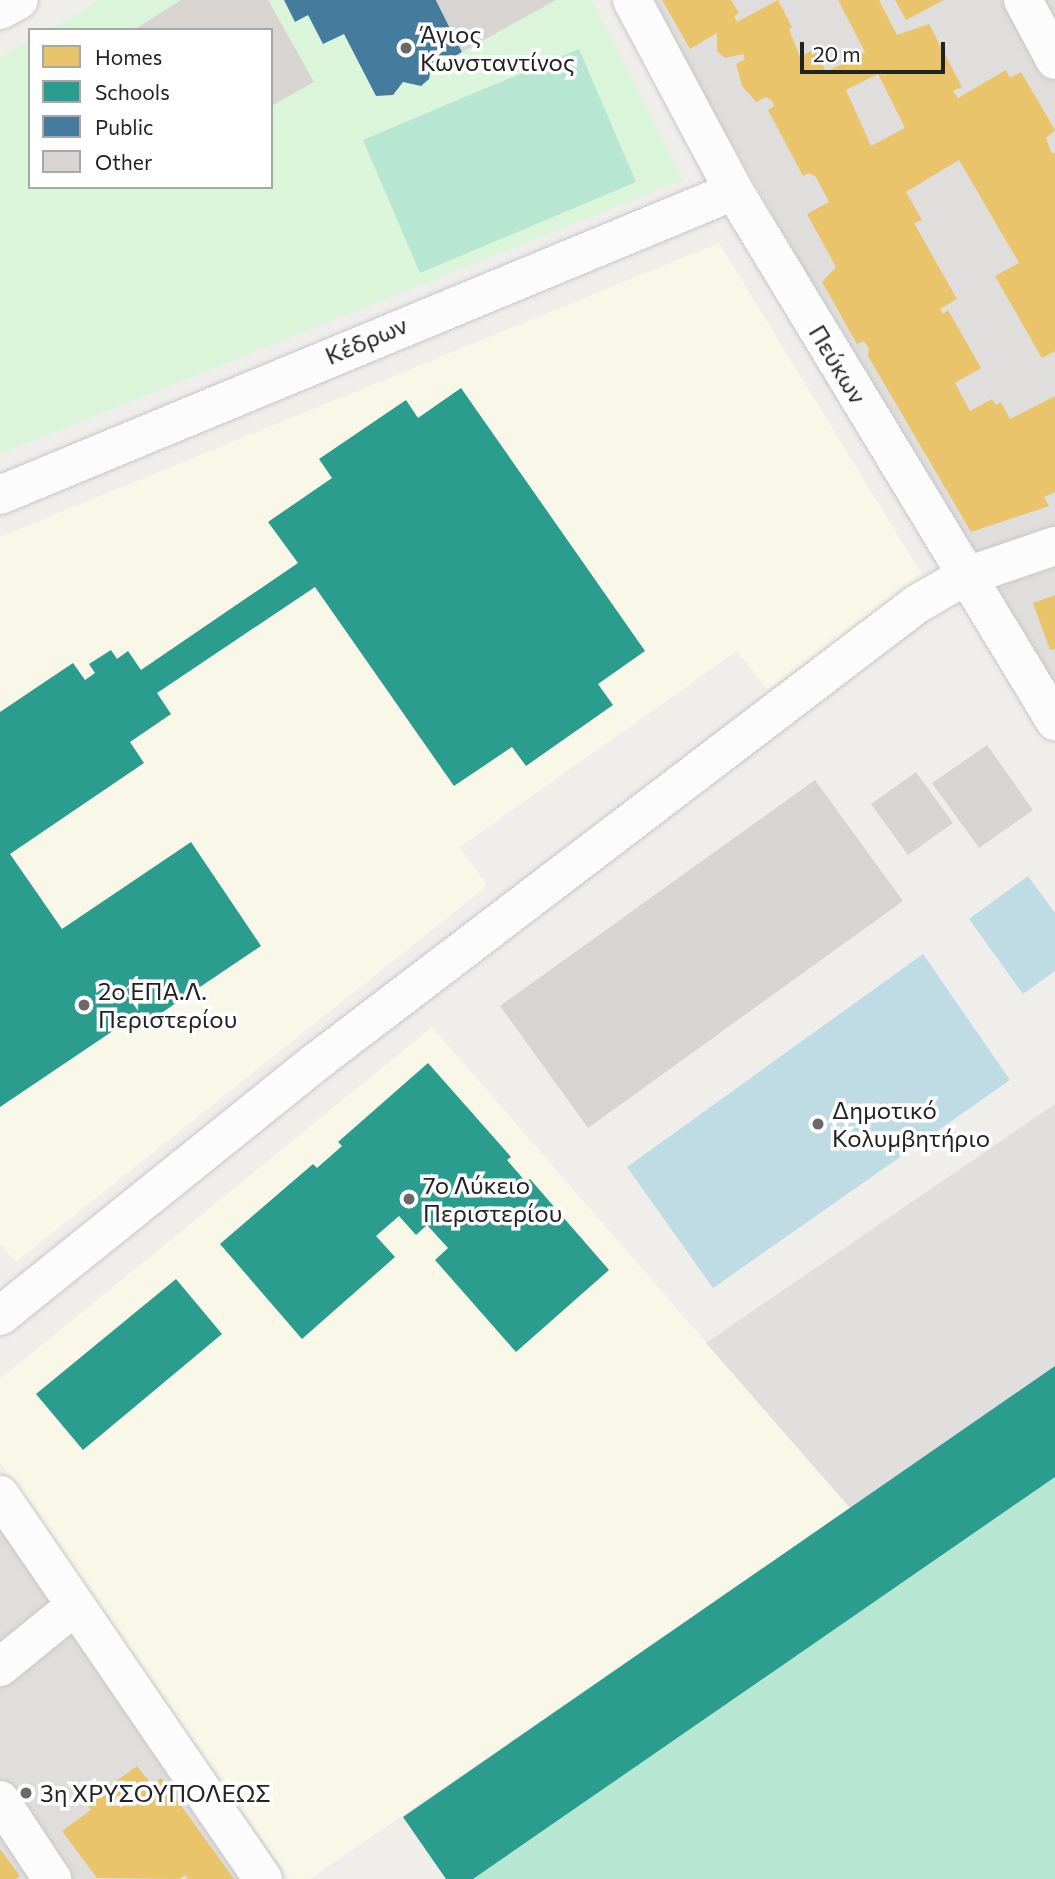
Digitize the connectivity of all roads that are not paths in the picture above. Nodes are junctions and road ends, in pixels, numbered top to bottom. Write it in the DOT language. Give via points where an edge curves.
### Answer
graph roads {
  1 [pos="19,0"];
  2 [pos="632,0"];
  3 [pos="1023,0"];
  4 [pos="0,10"];
  5 [pos="1055,60"];
  6 [pos="734,191"];
  7 [pos="0,495"];
  8 [pos="1055,546"];
  9 [pos="964,577"];
  10 [pos="1055,722"];
  11 [pos="13,1306"];
  12 [pos="0,1496"];
  13 [pos="75,1606"];
  14 [pos="0,1667"];
  15 [pos="0,1800"];
  16 [pos="52,1879"];
  17 [pos="263,1879"];
  1 -- 4 [label="street"];
  2 -- 6 [label="street, Πεύκων"];
  3 -- 5 [label="street"];
  6 -- 7 [label="street, Κέδρων"];
  6 -- 9 [label="street, Πεύκων"];
  8 -- 9 [label="street"];
  9 -- 10 [label="street, Πεύκων"];
  9 -- 11 [label="street" via="917,604 526,900"];
  12 -- 13 [label="street"];
  13 -- 14 [label="street"];
  13 -- 17 [label="street"];
  15 -- 16 [label="street"];
}
